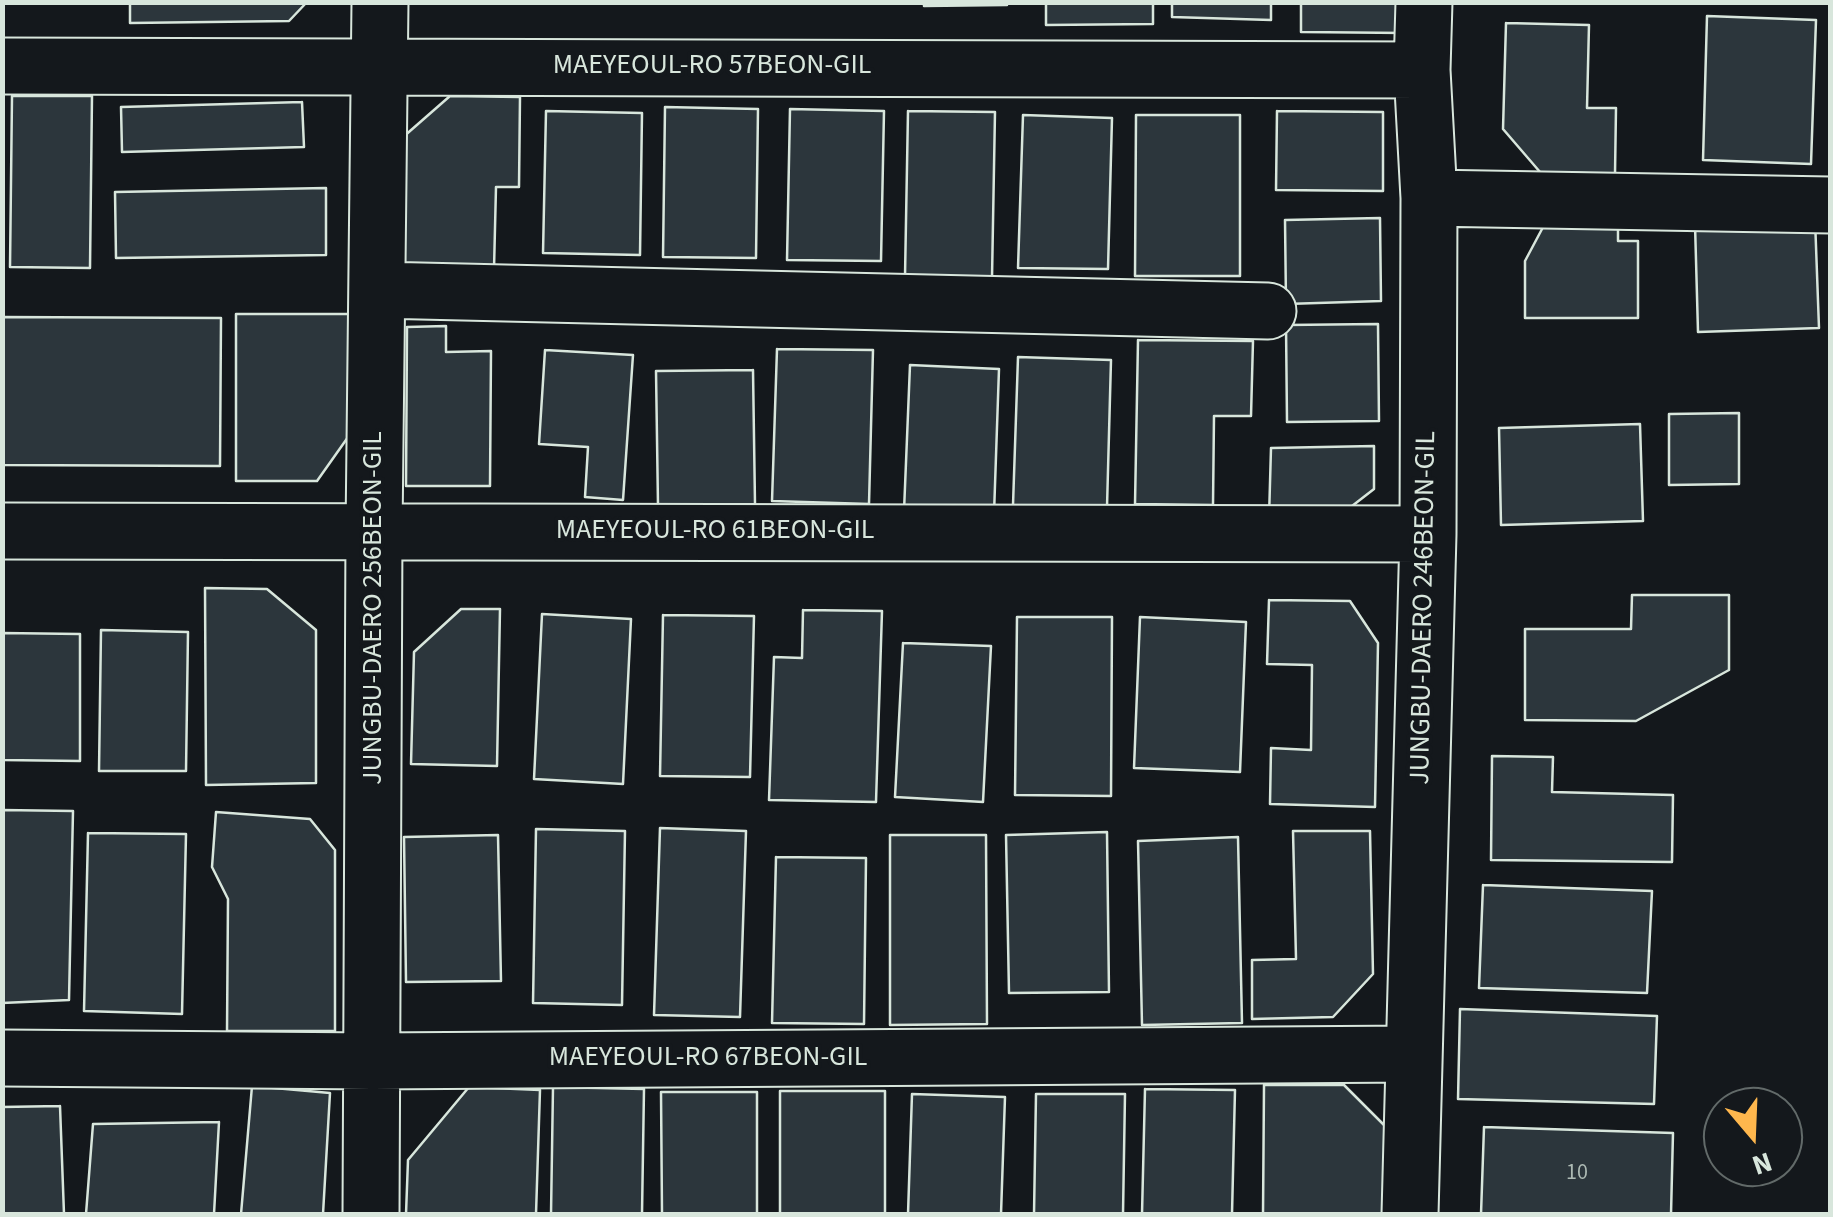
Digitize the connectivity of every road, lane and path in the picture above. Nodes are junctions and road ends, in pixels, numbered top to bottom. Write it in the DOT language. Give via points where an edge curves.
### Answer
graph roads {
  1 [pos="380,2"];
  2 [pos="1424,2"];
  3 [pos="2,66"];
  4 [pos="380,66"];
  5 [pos="1422,70"];
  6 [pos="1429,198"];
  7 [pos="1830,205"];
  8 [pos="378,290"];
  9 [pos="1268,311"];
  10 [pos="2,530"];
  11 [pos="374,532"];
  12 [pos="1428,534"];
  13 [pos="1414,1054"];
  14 [pos="2,1058"];
  15 [pos="373,1061"];
  16 [pos="371,1214"];
  17 [pos="1410,1214"];
  1 -- 4 [label="street, JUNGBU-DAERO 256BEON-GIL"];
  2 -- 5 [label="street, JUNGBU-DAERO 246BEON-GIL"];
  3 -- 4 [label="street, MAEYEOUL-RO 57BEON-GIL"];
  4 -- 5 [label="street, MAEYEOUL-RO 57BEON-GIL"];
  4 -- 8 [label="street, JUNGBU-DAERO 256BEON-GIL"];
  5 -- 6 [label="street, JUNGBU-DAERO 246BEON-GIL"];
  6 -- 7 [label="street"];
  6 -- 12 [label="street, JUNGBU-DAERO 246BEON-GIL"];
  8 -- 9 [label="street"];
  8 -- 11 [label="street, JUNGBU-DAERO 256BEON-GIL"];
  10 -- 11 [label="street, MAEYEOUL-RO 61BEON-GIL"];
  11 -- 12 [label="street, MAEYEOUL-RO 61BEON-GIL"];
  11 -- 15 [label="street, JUNGBU-DAERO 256BEON-GIL"];
  12 -- 13 [label="street, JUNGBU-DAERO 246BEON-GIL"];
  13 -- 15 [label="street, MAEYEOUL-RO 67BEON-GIL"];
  13 -- 17 [label="street, JUNGBU-DAERO 246BEON-GIL"];
  14 -- 15 [label="street, MAEYEOUL-RO 67BEON-GIL"];
  15 -- 16 [label="street, JUNGBU-DAERO 256BEON-GIL"];
}
